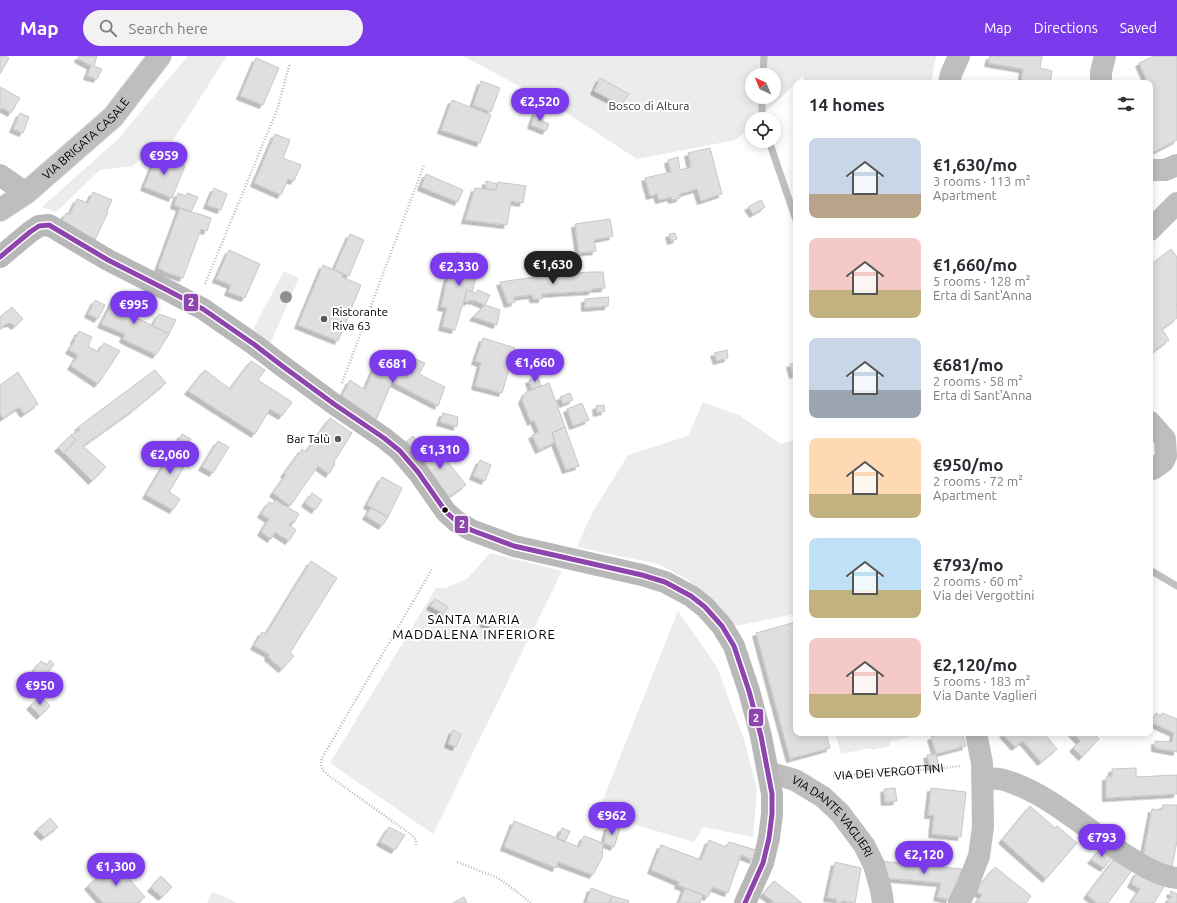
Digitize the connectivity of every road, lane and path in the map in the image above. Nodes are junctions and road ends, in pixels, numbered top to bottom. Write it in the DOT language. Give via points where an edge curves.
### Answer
graph roads {
  1 [pos="160,56"];
  2 [pos="958,56"];
  3 [pos="1105,56"];
  4 [pos="290,63"];
  5 [pos="950,80"];
  6 [pos="1101,80"];
  7 [pos="424,165"];
  8 [pos="1177,165"];
  9 [pos="1153,170"];
  10 [pos="0,174"];
  11 [pos="26,194"];
  12 [pos="1177,203"];
  13 [pos="0,210"];
  14 [pos="1153,227"];
  15 [pos="0,257"];
  16 [pos="196,305"];
  17 [pos="334,404"];
  18 [pos="1153,425"];
  19 [pos="1153,469"];
  20 [pos="432,569"];
  21 [pos="976,736"];
  22 [pos="982,770"];
  23 [pos="768,772"];
  24 [pos="830,776"];
  25 [pos="416,845"];
  26 [pos="457,862"];
  27 [pos="1177,878"];
  28 [pos="531,903"];
  29 [pos="745,903"];
  30 [pos="883,903"];
  31 [pos="959,903"];
  1 -- 11 [label="street, VIA BRIGATA CASALE" via="113,117"];
  2 -- 5 [label="street"];
  3 -- 6 [label="street"];
  4 -- 16 [label="path" via="277,110"];
  7 -- 17 [label="path"];
  8 -- 9 [label="street" via="1165,170"];
  10 -- 11 [label="street"];
  11 -- 13 [label="street, VIA BRIGATA CASALE"];
  12 -- 14 [label="street"];
  15 -- 16 [label="street" via="39,226 49,225 108,260"];
  16 -- 17 [label="street"];
  17 -- 23 [label="street" via="400,451 446,512 472,530 514,546 665,582 705,607 722,626 734,646 761,736"];
  18 -- 19 [label="street" via="1165,439 1166,456 1163,462"];
  20 -- 25 [label="path" via="320,765 329,776 413,836"];
  21 -- 22 [label="street"];
  22 -- 24 [label="path, VIA DEI VERGOTTINI" via="935,769"];
  22 -- 27 [label="street" via="1021,786 1062,810 1152,871"];
  22 -- 31 [label="street" via="983,827 979,856"];
  23 -- 29 [label="street" via="772,794 769,838 763,863"];
  23 -- 30 [label="street, VIA DANTE VAGLIERI" via="795,780 823,797 840,813 864,845 874,865"];
  26 -- 28 [label="path" via="498,878"];
}
